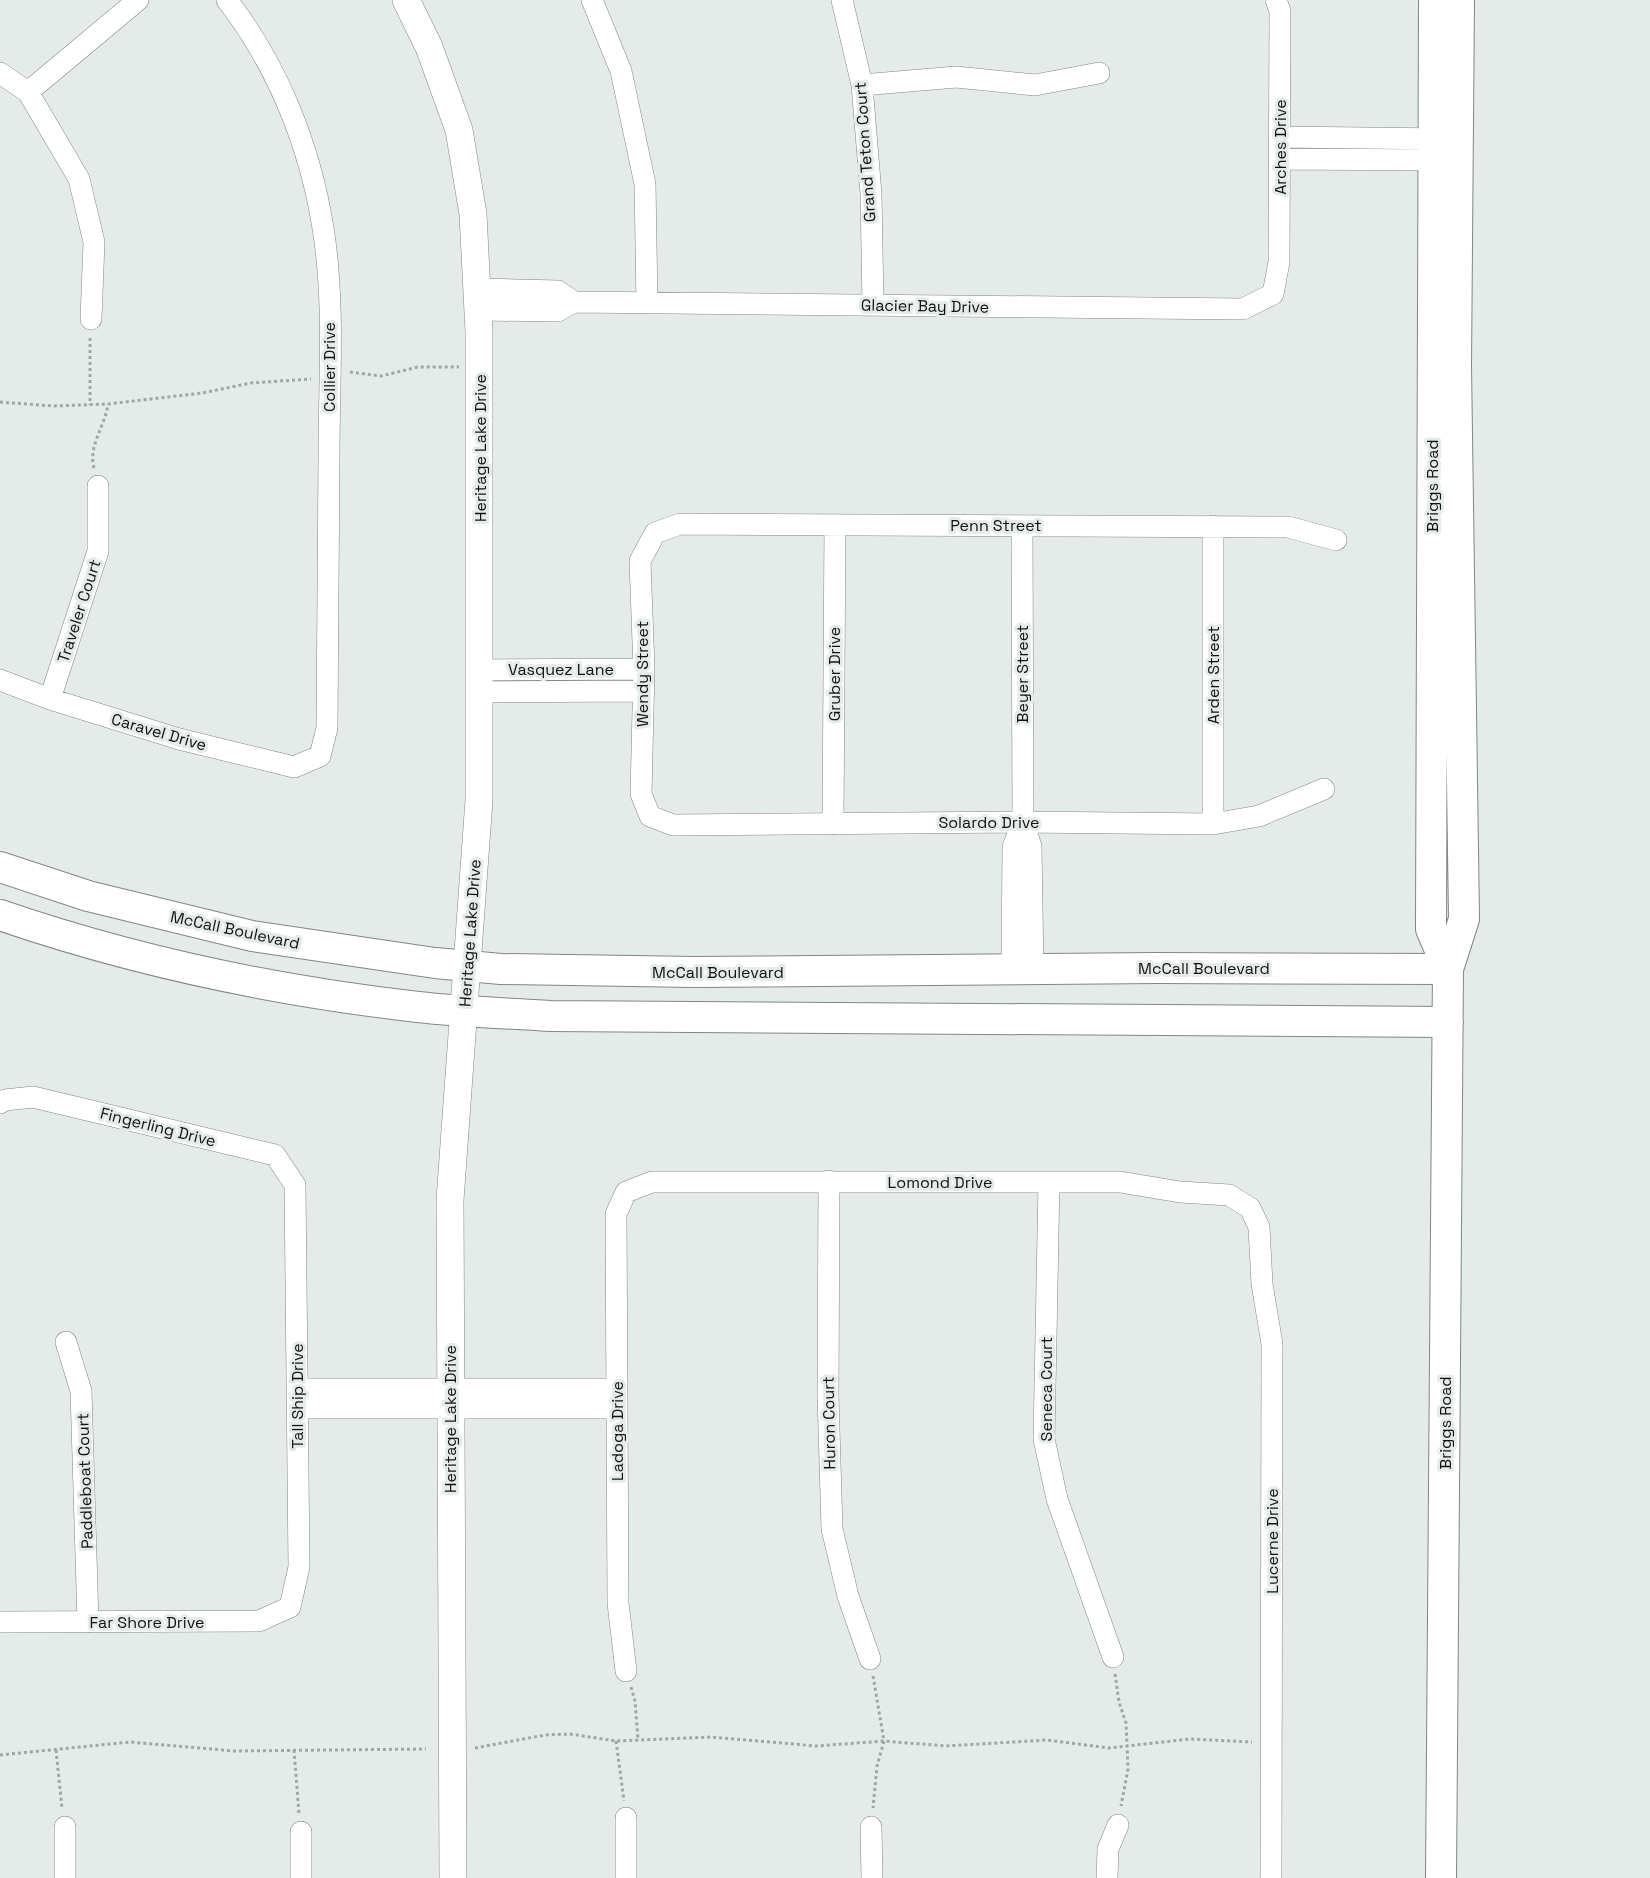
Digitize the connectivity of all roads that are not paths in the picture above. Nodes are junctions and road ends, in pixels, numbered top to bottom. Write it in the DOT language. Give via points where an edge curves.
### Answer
graph roads {
  1 [pos="138,0"];
  2 [pos="226,0"];
  3 [pos="406,0"];
  4 [pos="592,0"];
  5 [pos="842,0"];
  6 [pos="1276,0"];
  7 [pos="1434,0"];
  8 [pos="1459,0"];
  9 [pos="0,73"];
  10 [pos="1099,73"];
  11 [pos="862,85"];
  12 [pos="28,92"];
  13 [pos="1280,137"];
  14 [pos="1445,149"];
  15 [pos="1280,159"];
  16 [pos="1273,294"];
  17 [pos="478,300"];
  18 [pos="647,303"];
  19 [pos="873,305"];
  20 [pos="91,319"];
  21 [pos="98,486"];
  22 [pos="835,525"];
  23 [pos="1022,526"];
  24 [pos="1213,526"];
  25 [pos="655,533"];
  26 [pos="1336,540"];
  27 [pos="644,669"];
  28 [pos="0,680"];
  29 [pos="478,681"];
  30 [pos="644,691"];
  31 [pos="50,699"];
  32 [pos="320,756"];
  33 [pos="1324,789"];
  34 [pos="650,816"];
  35 [pos="1023,822"];
  36 [pos="833,824"];
  37 [pos="1213,824"];
  38 [pos="0,867"];
  39 [pos="0,915"];
  40 [pos="467,965"];
  41 [pos="1448,969"];
  42 [pos="1023,970"];
  43 [pos="465,1010"];
  44 [pos="1448,1022"];
  45 [pos="3,1101"];
  46 [pos="829,1181"];
  47 [pos="1049,1182"];
  48 [pos="295,1185"];
  49 [pos="626,1192"];
  50 [pos="1250,1208"];
  51 [pos="66,1342"];
  52 [pos="450,1398"];
  53 [pos="297,1399"];
  54 [pos="617,1399"];
  55 [pos="290,1607"];
  56 [pos="0,1622"];
  57 [pos="88,1622"];
  58 [pos="1113,1657"];
  59 [pos="870,1659"];
  60 [pos="626,1671"];
  61 [pos="626,1818"];
  62 [pos="1119,1825"];
  63 [pos="65,1827"];
  64 [pos="871,1827"];
  65 [pos="301,1832"];
  66 [pos="65,1878"];
  67 [pos="302,1878"];
  68 [pos="453,1878"];
  69 [pos="626,1878"];
  70 [pos="872,1878"];
  71 [pos="1107,1878"];
  72 [pos="1271,1878"];
  73 [pos="1441,1878"];
  1 -- 12 [label="street"];
  2 -- 32 [label="street, Collier Drive" via="247,27 279,86 308,156 324,230 329,308 327,728"];
  3 -- 17 [label="street, Heritage Lake Drive" via="429,47 459,130 473,214"];
  4 -- 18 [label="street" via="621,71 645,184"];
  5 -- 11 [label="street, Grand Teton Court"];
  6 -- 13 [label="street, Arches Drive" via="1280,11"];
  7 -- 14 [label="main road, Briggs Road"];
  8 -- 14 [label="main road, Briggs Road"];
  9 -- 12 [label="street"];
  10 -- 11 [label="street" via="1035,85 956,77"];
  11 -- 19 [label="street, Grand Teton Court" via="871,194"];
  12 -- 20 [label="street" via="79,178 94,242"];
  13 -- 14 [label="street"];
  13 -- 15 [label="street, Arches Drive"];
  14 -- 15 [label="street"];
  14 -- 41 [label="main road, Briggs Road" via="1431,929"];
  15 -- 16 [label="street, Arches Drive" via="1280,262"];
  16 -- 19 [label="street, Glacier Bay Drive" via="1243,309"];
  17 -- 18 [label="street, Glacier Bay Drive" via="558,291 574,302"];
  17 -- 29 [label="street, Heritage Lake Drive"];
  18 -- 19 [label="street, Glacier Bay Drive"];
  21 -- 31 [label="street, Traveler Court" via="98,551"];
  22 -- 23 [label="street, Penn Street"];
  22 -- 25 [label="street, Penn Street" via="680,524"];
  22 -- 36 [label="street, Gruber Drive"];
  23 -- 24 [label="street, Penn Street"];
  23 -- 35 [label="street, Beyer Street"];
  24 -- 26 [label="street, Penn Street" via="1288,527"];
  24 -- 37 [label="street, Arden Street"];
  25 -- 27 [label="street, Wendy Street" via="640,561"];
  27 -- 29 [label="street, Vasquez Lane"];
  27 -- 30 [label="street, Wendy Street"];
  28 -- 31 [label="street, Caravel Drive"];
  29 -- 30 [label="street, Vasquez Lane"];
  29 -- 40 [label="street, Heritage Lake Drive" via="479,800"];
  30 -- 34 [label="street, Wendy Street" via="641,794"];
  31 -- 32 [label="street, Caravel Drive" via="179,739 294,767"];
  33 -- 37 [label="street, Solardo Drive" via="1258,816"];
  34 -- 36 [label="street, Solardo Drive" via="673,825"];
  35 -- 36 [label="street, Solardo Drive"];
  35 -- 37 [label="street, Solardo Drive"];
  35 -- 42 [label="street, Beyer Street" via="1031,846"];
  38 -- 40 [label="main road, McCall Boulevard" via="88,896 252,936 333,950"];
  39 -- 43 [label="main road" via="140,956 244,979 419,1007"];
  40 -- 42 [label="main road, McCall Boulevard" via="558,972"];
  40 -- 43 [label="street, Heritage Lake Drive"];
  41 -- 42 [label="main road, McCall Boulevard"];
  41 -- 44 [label="main road, Briggs Road"];
  43 -- 44 [label="main road" via="550,1016"];
  43 -- 52 [label="street, Heritage Lake Drive" via="450,1200"];
  44 -- 73 [label="main road, Briggs Road"];
  45 -- 48 [label="street, Fingerling Drive" via="33,1097 275,1155"];
  46 -- 47 [label="street, Lomond Drive"];
  46 -- 49 [label="street, Lomond Drive" via="652,1182"];
  46 -- 59 [label="street, Huron Court" via="832,1529 848,1596"];
  47 -- 50 [label="street, Lomond Drive" via="1120,1182 1229,1195"];
  47 -- 58 [label="street, Seneca Court" via="1044,1439 1057,1499"];
  48 -- 53 [label="street, Tall Ship Drive"];
  49 -- 54 [label="street, Ladoga Drive" via="616,1214"];
  50 -- 72 [label="street, Lucerne Drive" via="1259,1227 1262,1284 1272,1344"];
  51 -- 57 [label="street, Paddleboat Court" via="81,1391"];
  52 -- 53 [label="street"];
  52 -- 54 [label="street"];
  52 -- 68 [label="street, Heritage Lake Drive"];
  53 -- 55 [label="street, Tall Ship Drive" via="299,1567"];
  54 -- 60 [label="street, Ladoga Drive" via="618,1603"];
  55 -- 57 [label="street, Far Shore Drive" via="259,1621"];
  56 -- 57 [label="street, Far Shore Drive"];
  61 -- 69 [label="street"];
  62 -- 71 [label="street" via="1108,1849"];
  63 -- 66 [label="street"];
  64 -- 70 [label="street"];
  65 -- 67 [label="street"];
}
